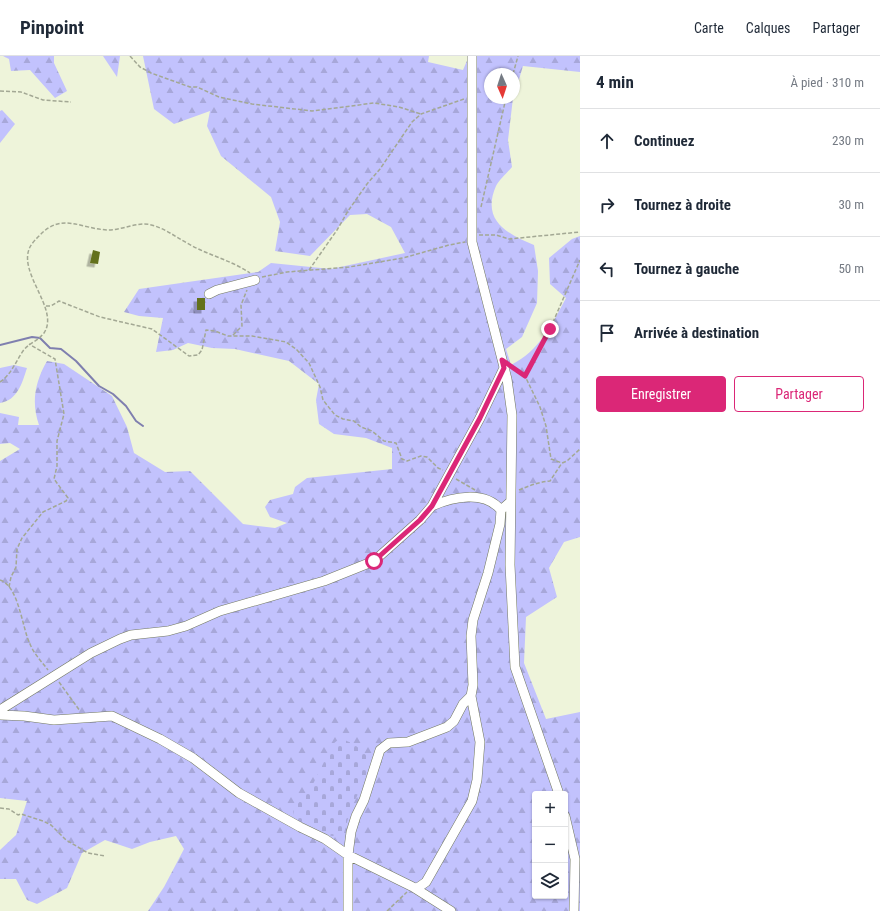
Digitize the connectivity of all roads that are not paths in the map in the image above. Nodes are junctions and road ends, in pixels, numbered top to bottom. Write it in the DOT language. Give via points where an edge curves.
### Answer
graph roads {
  1 [pos="472,56"];
  2 [pos="256,279"];
  3 [pos="209,294"];
  4 [pos="503,364"];
  5 [pos="510,502"];
  6 [pos="432,506"];
  7 [pos="501,510"];
  8 [pos="471,696"];
  9 [pos="0,710"];
  10 [pos="0,715"];
  11 [pos="558,791"];
  12 [pos="568,827"];
  13 [pos="348,855"];
  14 [pos="414,888"];
  15 [pos="348,911"];
  16 [pos="451,911"];
  17 [pos="574,911"];
  1 -- 4 [label="street" via="472,242"];
  2 -- 3 [label="street"];
  4 -- 5 [label="street" via="512,415"];
  4 -- 6 [label="street" via="480,418"];
  5 -- 7 [label="street"];
  5 -- 11 [label="street" via="515,667"];
  6 -- 7 [label="street" via="462,497 481,498"];
  6 -- 9 [label="street" via="382,555 365,566 324,581 220,611 186,626 120,639 91,653"];
  7 -- 8 [label="street" via="488,573 473,620"];
  8 -- 13 [label="street" via="463,704 454,721 446,727 408,742 389,743 380,750 351,832"];
  8 -- 14 [label="street" via="480,742 478,773 472,800 426,882"];
  10 -- 13 [label="street" via="54,720 112,716 160,739 192,758 239,793 325,839"];
  12 -- 17 [label="street" via="575,859"];
  13 -- 14 [label="street"];
  13 -- 15 [label="street"];
  14 -- 16 [label="street"];
}
